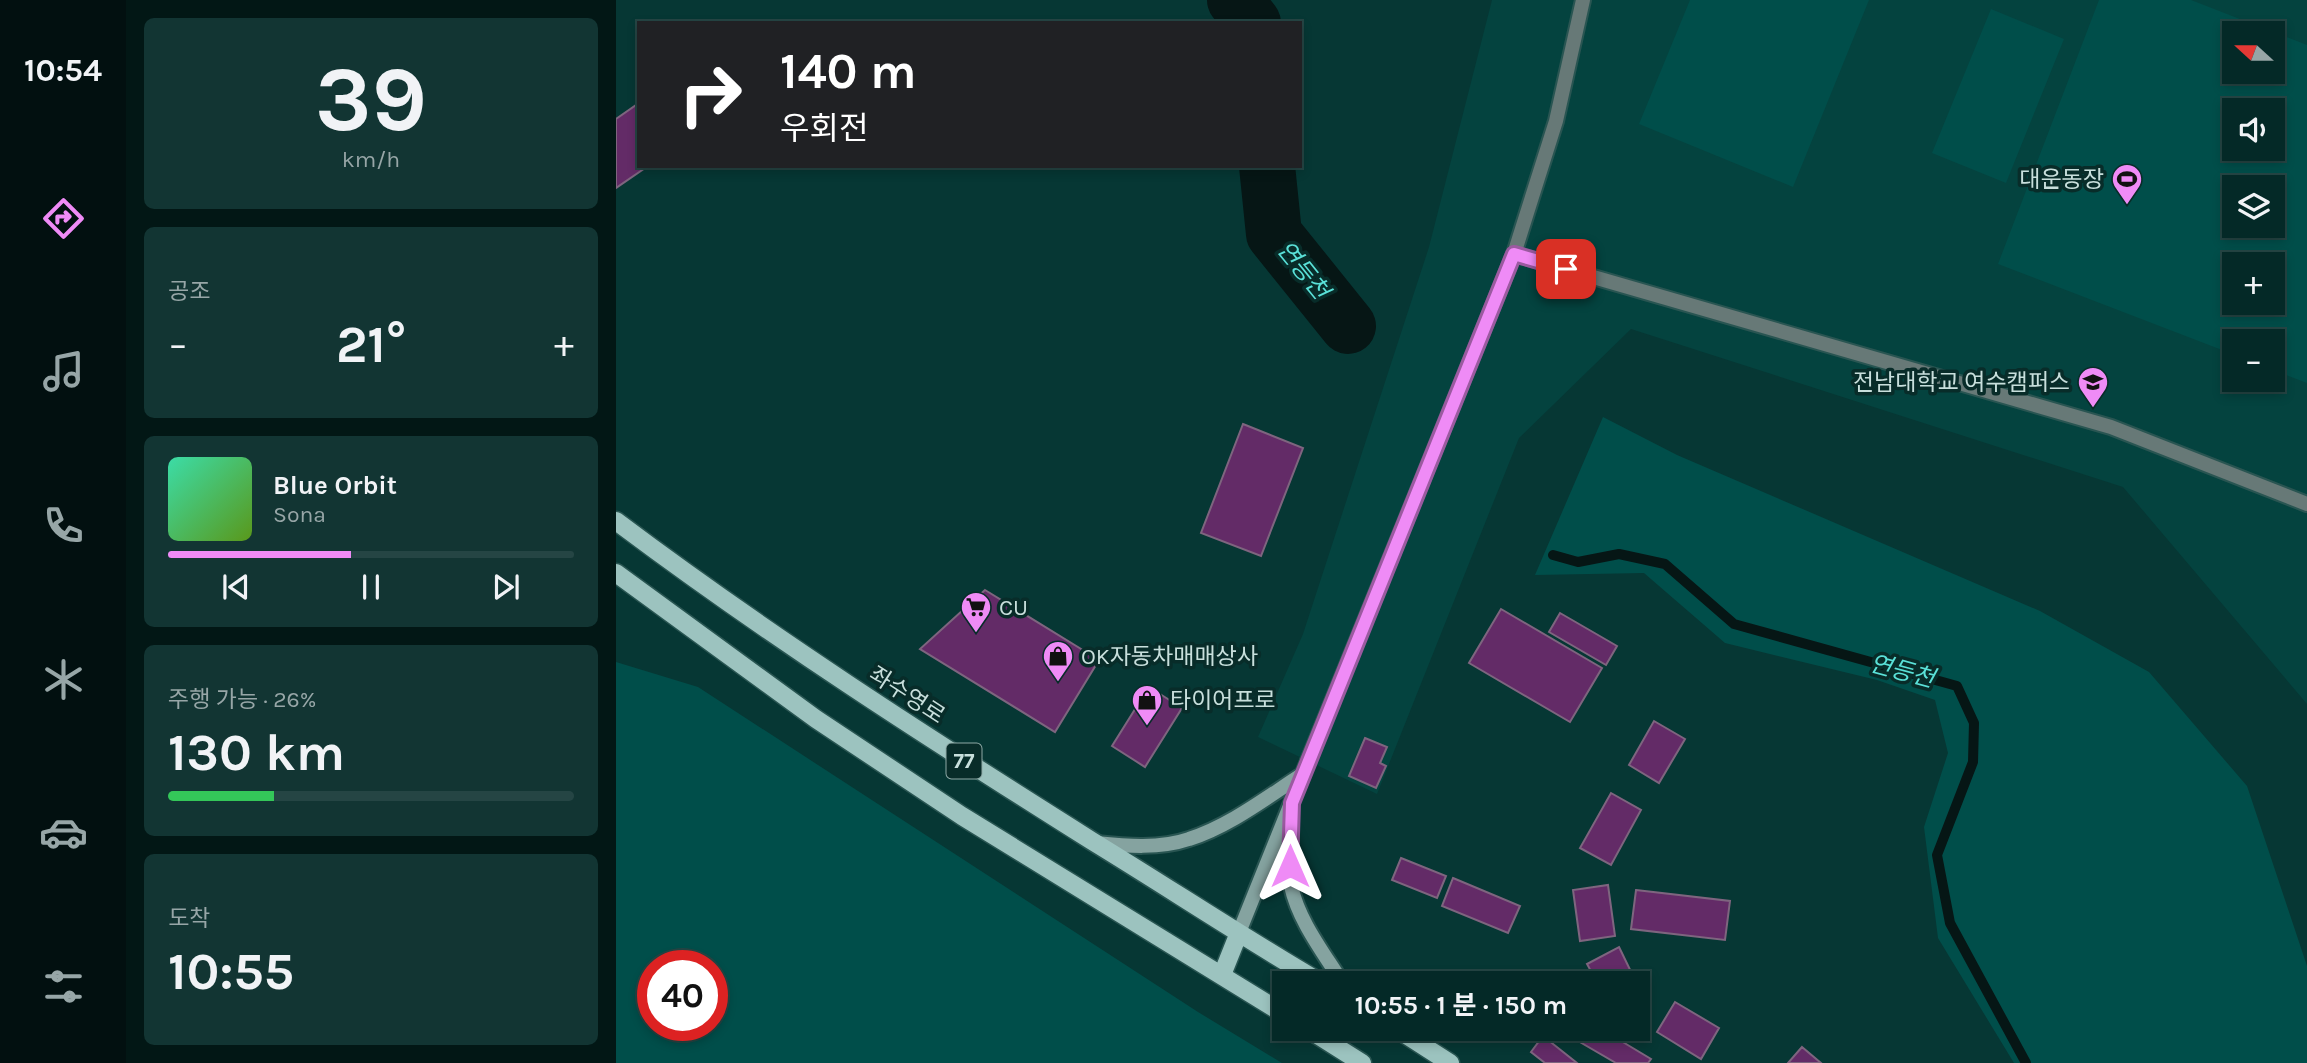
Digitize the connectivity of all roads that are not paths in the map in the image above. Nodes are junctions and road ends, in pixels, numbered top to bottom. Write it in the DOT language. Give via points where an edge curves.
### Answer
graph roads {
  1 [pos="1583,0"];
  2 [pos="1514,254"];
  3 [pos="2307,504"];
  4 [pos="616,521"];
  5 [pos="616,573"];
  6 [pos="1306,768"];
  7 [pos="1292,803"];
  8 [pos="1096,843"];
  9 [pos="1238,935"];
  10 [pos="1300,971"];
  11 [pos="1335,971"];
  12 [pos="1222,975"];
  13 [pos="1272,1006"];
  14 [pos="1327,1041"];
  15 [pos="1416,1041"];
  16 [pos="1362,1063"];
  17 [pos="1450,1063"];
  1 -- 2 [label="lane" via="1556,121"];
  2 -- 3 [label="lane" via="2111,428"];
  2 -- 6 [label="lane"];
  4 -- 8 [label="main road, 좌수영로 / 77" via="719,599 908,726"];
  5 -- 12 [label="main road, 77" via="894,771"];
  6 -- 7 [label="street"];
  6 -- 8 [label="street" via="1214,829 1187,840 1130,846"];
  7 -- 9 [label="street"];
  7 -- 11 [label="street" via="1291,885 1298,911"];
  8 -- 9 [label="main road, 좌수영로 / 77"];
  9 -- 10 [label="main road, 좌수영로 / 77"];
  9 -- 12 [label="main road"];
  12 -- 13 [label="main road, 77"];
  14 -- 16 [label="main road"];
  15 -- 17 [label="main road"];
}
